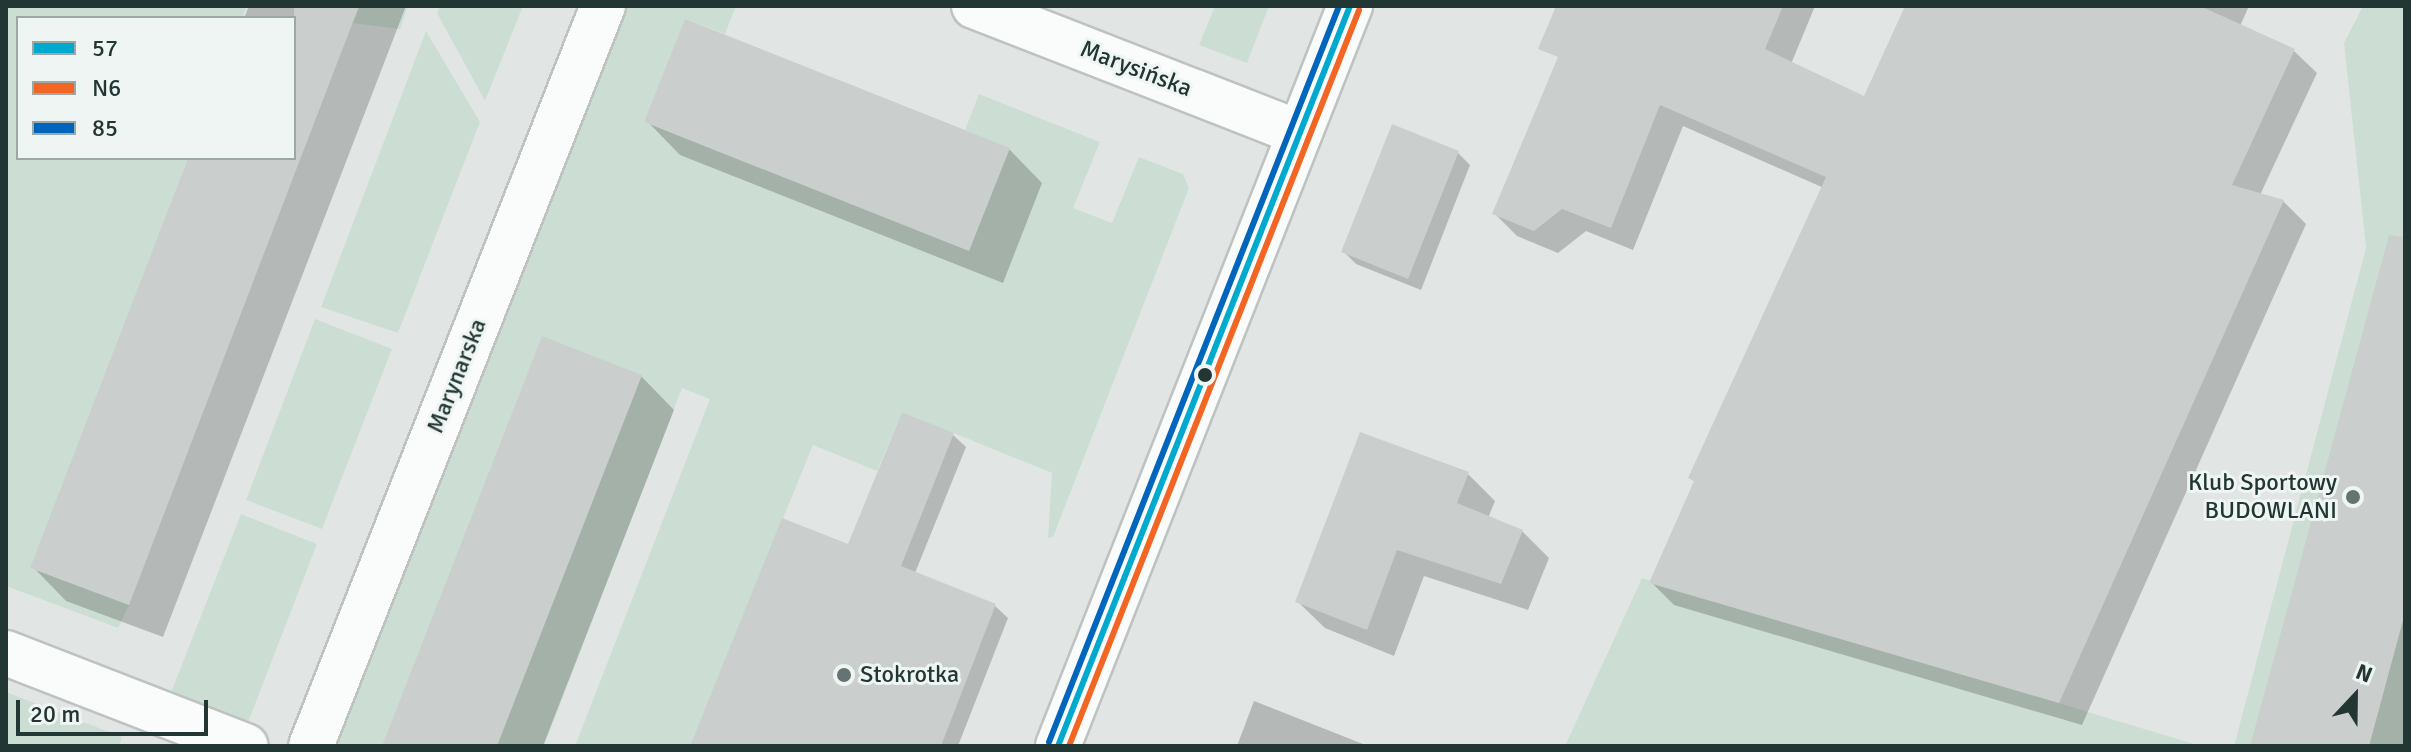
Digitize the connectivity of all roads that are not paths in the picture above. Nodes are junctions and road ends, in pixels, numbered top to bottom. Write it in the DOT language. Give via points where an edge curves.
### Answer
graph roads {
  1 [pos="603,6"];
  2 [pos="974,6"];
  3 [pos="1350,6"];
  4 [pos="1298,132"];
  5 [pos="6,653"];
  6 [pos="246,746"];
  7 [pos="311,746"];
  8 [pos="1058,746"];
  1 -- 7 [label="street, Marynarska"];
  2 -- 4 [label="street, Marysińska"];
  3 -- 4 [label="street"];
  4 -- 8 [label="street"];
  5 -- 6 [label="street"];
}
